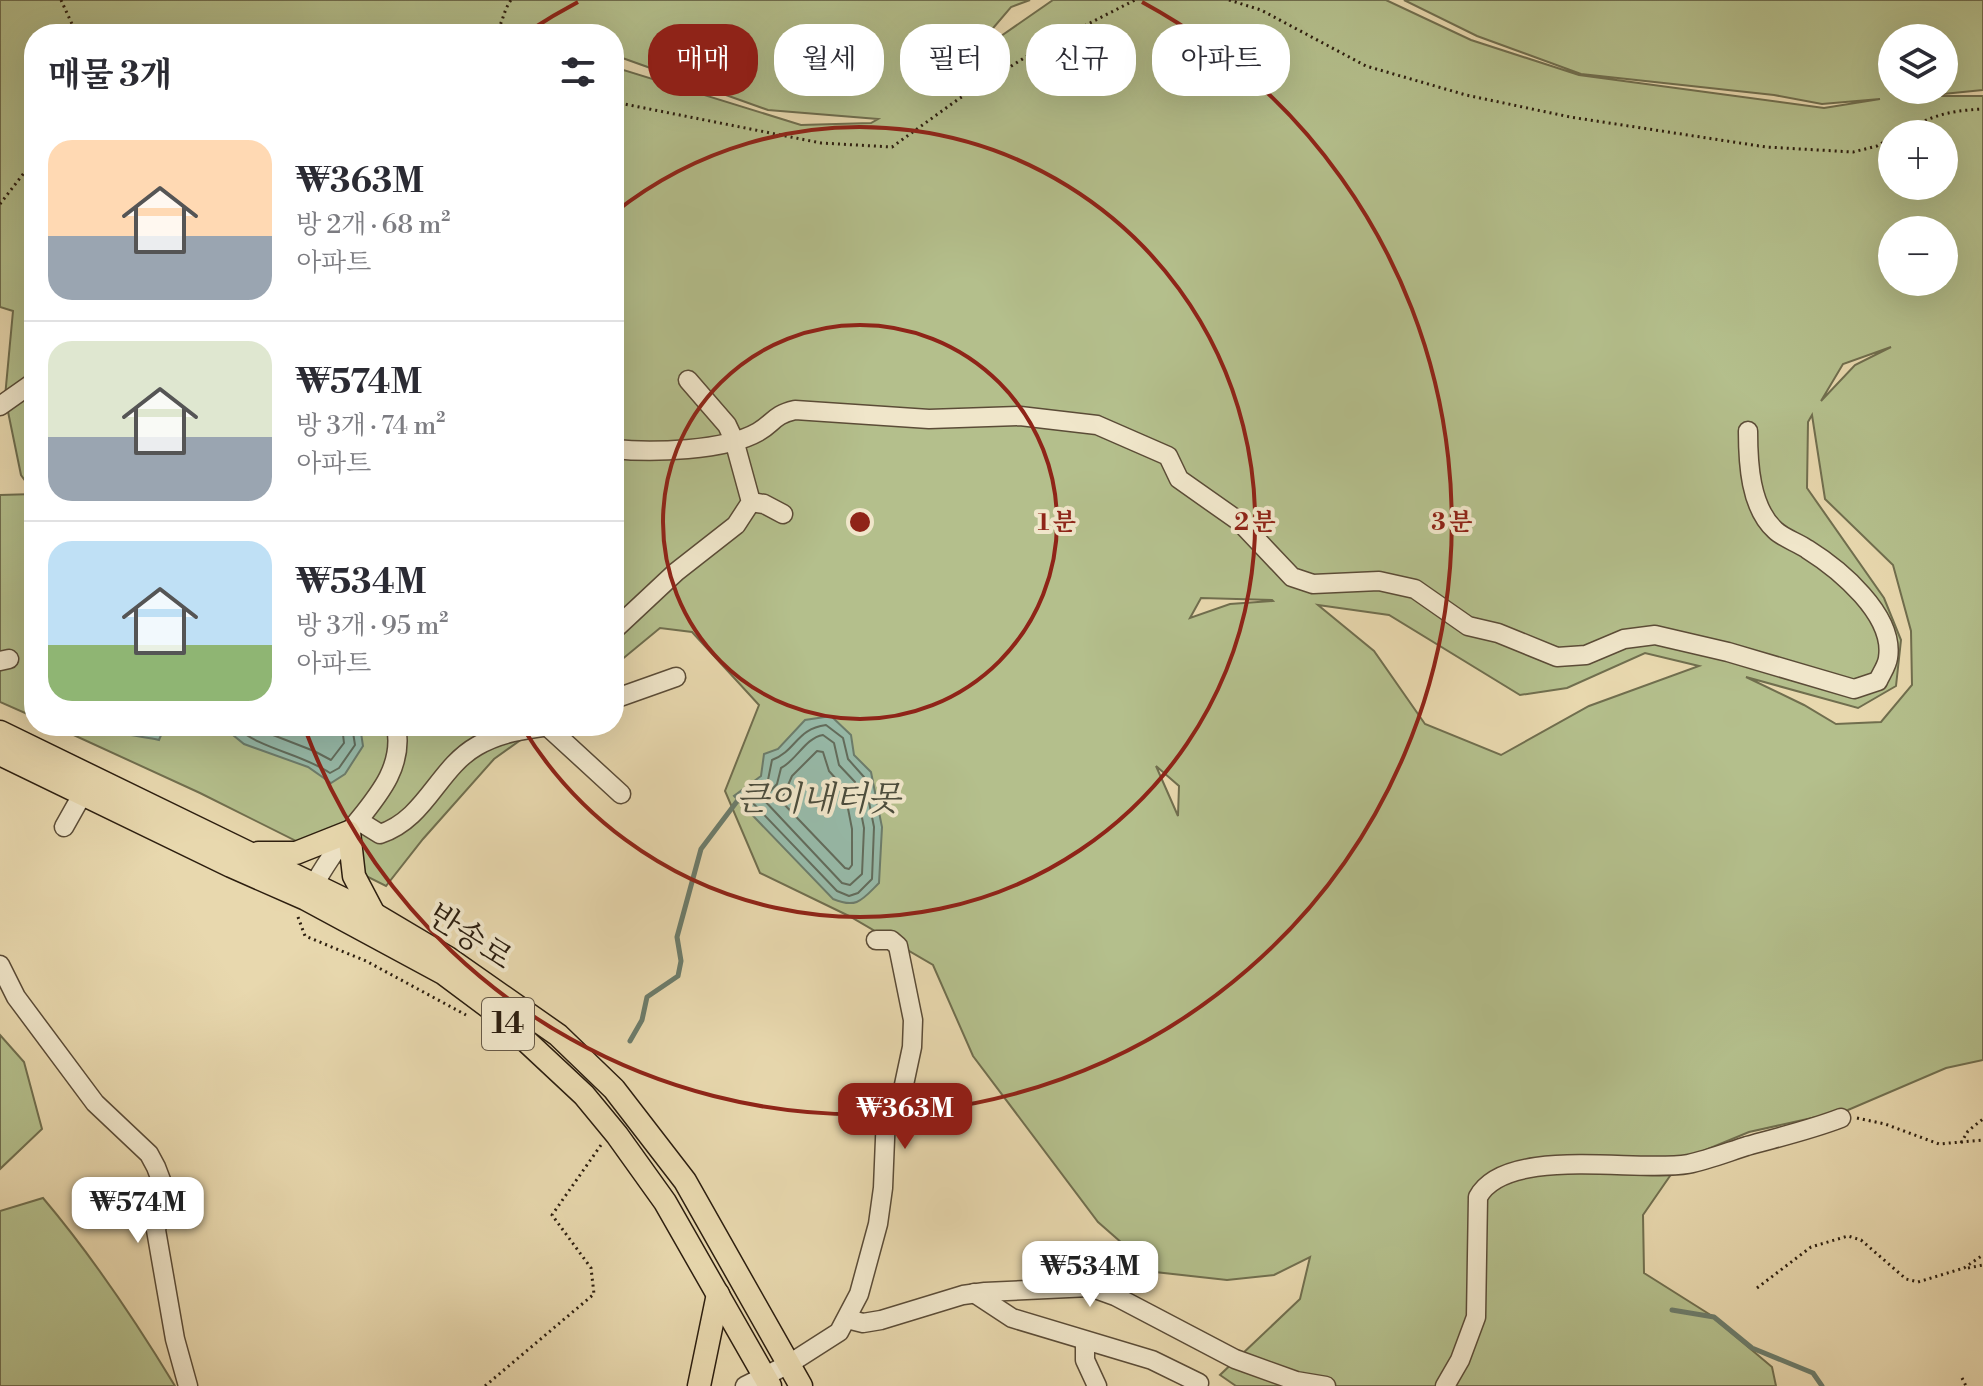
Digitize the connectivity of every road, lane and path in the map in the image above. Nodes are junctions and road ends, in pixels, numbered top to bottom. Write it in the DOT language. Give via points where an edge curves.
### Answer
graph roads {
  1 [pos="61,0"];
  2 [pos="511,0"];
  3 [pos="1135,0"];
  4 [pos="1229,0"];
  5 [pos="72,24"];
  6 [pos="502,24"];
  7 [pos="624,104"];
  8 [pos="1983,109"];
  9 [pos="1927,120"];
  10 [pos="1878,145"];
  11 [pos="24,173"];
  12 [pos="0,204"];
  13 [pos="688,380"];
  14 [pos="24,389"];
  15 [pos="0,406"];
  16 [pos="1748,431"];
  17 [pos="734,440"];
  18 [pos="624,450"];
  19 [pos="751,502"];
  20 [pos="783,514"];
  21 [pos="624,614"];
  22 [pos="676,677"];
  23 [pos="624,695"];
  24 [pos="0,732"];
  25 [pos="396,736"];
  26 [pos="499,736"];
  27 [pos="560,736"];
  28 [pos="0,754"];
  29 [pos="621,794"];
  30 [pos="82,795"];
  31 [pos="354,826"];
  32 [pos="64,827"];
  33 [pos="248,853"];
  34 [pos="310,892"];
  35 [pos="374,914"];
  36 [pos="876,940"];
  37 [pos="0,965"];
  38 [pos="474,1020"];
  39 [pos="1841,1118"];
  40 [pos="1983,1119"];
  41 [pos="1983,1140"];
  42 [pos="602,1143"];
  43 [pos="1961,1143"];
  44 [pos="1983,1255"];
  45 [pos="698,1259"];
  46 [pos="1983,1265"];
  47 [pos="1964,1268"];
  48 [pos="1757,1288"];
  49 [pos="974,1293"];
  50 [pos="718,1294"];
  51 [pos="748,1294"];
  52 [pos="847,1319"];
  53 [pos="1085,1342"];
  54 [pos="789,1364"];
  55 [pos="1962,1378"];
  56 [pos="760,1383"];
  57 [pos="1199,1383"];
  58 [pos="188,1386"];
  59 [pos="485,1386"];
  60 [pos="699,1386"];
  61 [pos="801,1386"];
  62 [pos="1097,1386"];
  63 [pos="1326,1386"];
  64 [pos="1445,1386"];
  65 [pos="1966,1386"];
  1 -- 5 [label="path"];
  2 -- 6 [label="path"];
  3 -- 7 [label="path" via="1037,50 892,147 821,143"];
  4 -- 10 [label="path" via="1261,10 1366,66 1466,95 1781,148 1853,152"];
  8 -- 9 [label="path"];
  11 -- 12 [label="path"];
  13 -- 17 [label="street"];
  14 -- 15 [label="street"];
  16 -- 17 [label="street" via="1748,462 1760,510 1775,531 1843,574 1884,629 1888,661 1878,681 1854,689 1655,635 1624,639 1586,655 1557,657 1468,626 1415,589 1379,581 1313,584 1292,577 1240,522 1179,479 1168,456 1097,425 1020,416 929,419 795,410"];
  17 -- 18 [label="street" via="675,451"];
  17 -- 19 [label="street"];
  19 -- 20 [label="street"];
  19 -- 21 [label="street" via="736,525 643,605"];
  22 -- 23 [label="street"];
  24 -- 33 [label="main road, 반송로 / 14"];
  25 -- 31 [label="street" via="395,761 385,786"];
  26 -- 31 [label="street" via="461,758 394,830 380,834"];
  27 -- 29 [label="street"];
  28 -- 30 [label="main road, 반송로 / 14"];
  30 -- 32 [label="street"];
  30 -- 34 [label="main road, 반송로 / 14"];
  31 -- 33 [label="main road" via="296,853"];
  31 -- 34 [label="street"];
  31 -- 35 [label="main road" via="354,876"];
  33 -- 34 [label="main road, 반송로 / 14"];
  34 -- 35 [label="main road, 반송로 / 14"];
  34 -- 38 [label="path" via="297,919 305,936 366,961"];
  34 -- 45 [label="main road, 반송로 / 14" via="443,973 543,1056 617,1135"];
  35 -- 51 [label="main road, 반송로 / 14" via="558,1035 614,1089 685,1181"];
  36 -- 52 [label="street" via="898,946 913,1020 912,1047 902,1094 886,1115 878,1224"];
  37 -- 58 [label="street" via="16,997 95,1103 156,1167 164,1188 156,1230"];
  39 -- 43 [label="path" via="1885,1124 1939,1144"];
  39 -- 64 [label="street" via="1690,1163 1589,1163 1508,1172 1484,1186 1478,1197 1476,1317"];
  40 -- 43 [label="path"];
  41 -- 43 [label="path"];
  42 -- 59 [label="path" via="552,1215 591,1268 594,1294"];
  44 -- 47 [label="path"];
  45 -- 50 [label="main road, 반송로 / 14"];
  45 -- 51 [label="main road" via="715,1264 739,1303"];
  46 -- 47 [label="path"];
  47 -- 48 [label="path" via="1918,1282 1906,1279 1861,1240 1848,1236 1811,1247"];
  49 -- 52 [label="street" via="881,1320"];
  49 -- 53 [label="street" via="1012,1318"];
  49 -- 63 [label="street" via="1090,1287 1235,1359"];
  50 -- 56 [label="main road, 반송로 / 14"];
  50 -- 60 [label="main road"];
  51 -- 54 [label="main road, 반송로 / 14"];
  52 -- 54 [label="street" via="839,1332"];
  53 -- 57 [label="street" via="1152,1360"];
  53 -- 62 [label="street" via="1085,1360"];
  54 -- 56 [label="street"];
  54 -- 61 [label="main road, 반송로 / 14"];
  55 -- 65 [label="path"];
}
